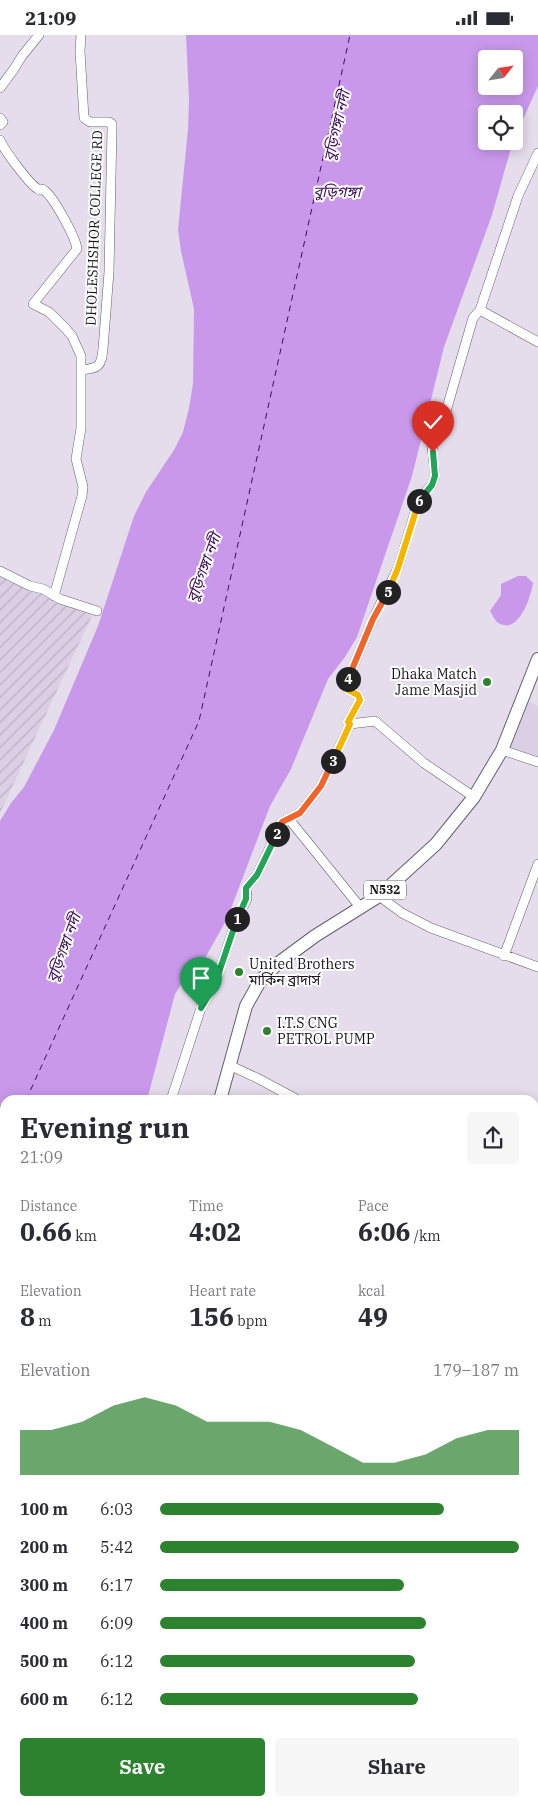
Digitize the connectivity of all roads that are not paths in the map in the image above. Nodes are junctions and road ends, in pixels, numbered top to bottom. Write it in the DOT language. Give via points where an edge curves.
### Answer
graph roads {
  1 [pos="39,35"];
  2 [pos="81,35"];
  3 [pos="0,88"];
  4 [pos="0,118"];
  5 [pos="0,125"];
  6 [pos="0,140"];
  7 [pos="538,153"];
  8 [pos="480,310"];
  9 [pos="538,342"];
  10 [pos="81,370"];
  11 [pos="0,571"];
  12 [pos="54,596"];
  13 [pos="97,611"];
  14 [pos="538,659"];
  15 [pos="350,724"];
  16 [pos="502,750"];
  17 [pos="538,762"];
  18 [pos="474,797"];
  19 [pos="289,819"];
  20 [pos="538,864"];
  21 [pos="379,896"];
  22 [pos="360,907"];
  23 [pos="504,955"];
  24 [pos="538,967"];
  25 [pos="228,1065"];
  26 [pos="174,1095"];
  27 [pos="221,1095"];
  28 [pos="288,1095"];
  1 -- 3 [label="street"];
  2 -- 10 [label="street, DHOLESHSHOR COLLEGE RD" via="84,119 112,124 109,272 102,357 95,369"];
  4 -- 5 [label="street" via="3,122"];
  6 -- 10 [label="street" via="9,157 38,189 46,192 67,223 76,244 77,249 32,304 49,313 72,336 81,355"];
  7 -- 8 [label="street" via="518,196"];
  8 -- 9 [label="street"];
  8 -- 15 [label="street" via="473,318 440,432 432,445 435,476 432,485 417,506 398,568 346,684 360,700 348,722"];
  10 -- 12 [label="street" via="81,427 76,459 82,496"];
  11 -- 12 [label="street"];
  12 -- 13 [label="street"];
  14 -- 16 [label="highway, N532"];
  15 -- 18 [label="street" via="375,721 424,763"];
  15 -- 19 [label="street" via="321,786 300,813"];
  16 -- 17 [label="street"];
  16 -- 18 [label="highway, N532"];
  18 -- 21 [label="highway, N532" via="436,844"];
  19 -- 22 [label="street"];
  19 -- 26 [label="street" via="282,822 257,875 246,888 246,899 215,984 201,1008"];
  20 -- 23 [label="street"];
  21 -- 22 [label="highway, N532"];
  21 -- 23 [label="street" via="431,928"];
  22 -- 25 [label="highway, N532" via="277,964 260,981 246,1006"];
  23 -- 24 [label="street"];
  25 -- 27 [label="highway, N532"];
  25 -- 28 [label="street"];
}
